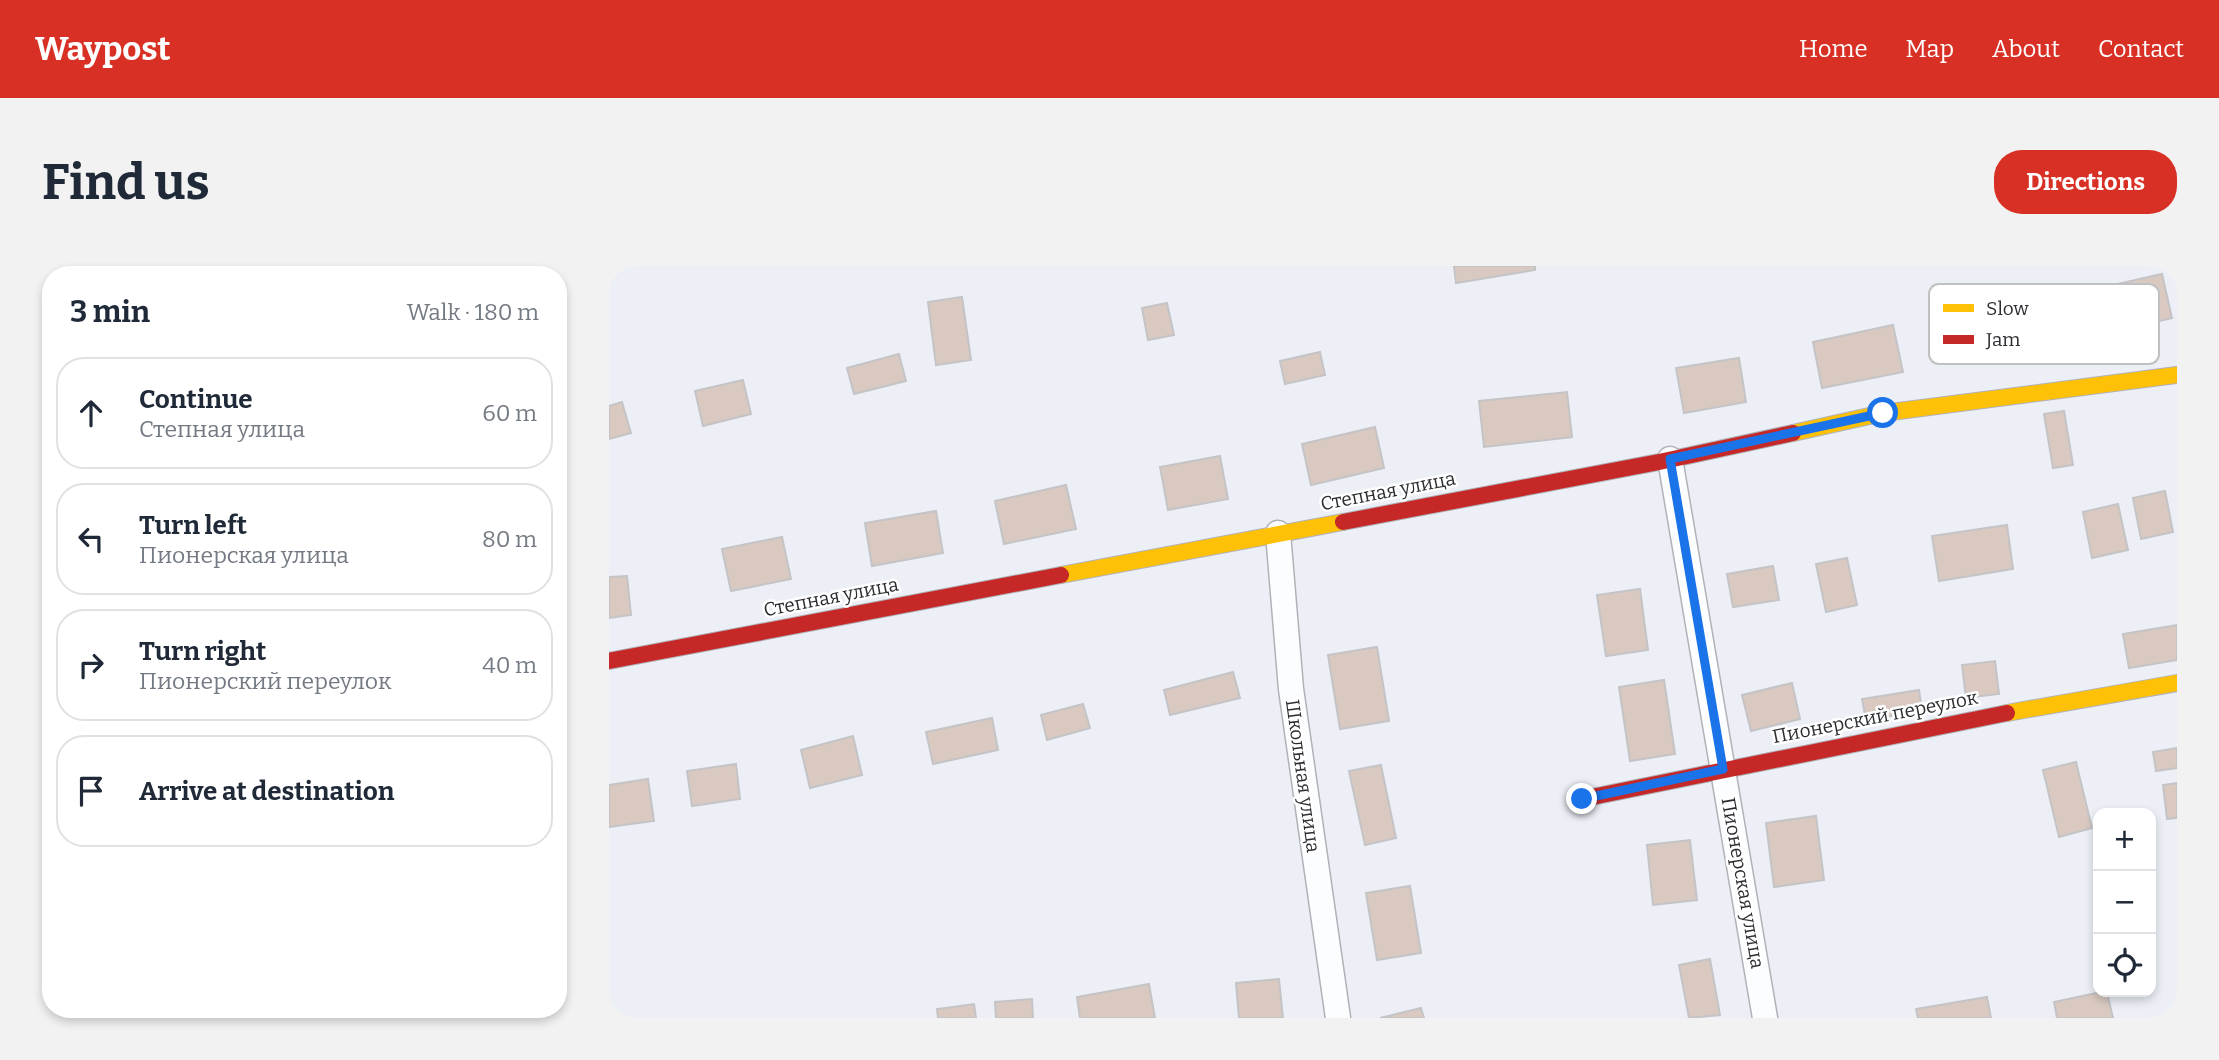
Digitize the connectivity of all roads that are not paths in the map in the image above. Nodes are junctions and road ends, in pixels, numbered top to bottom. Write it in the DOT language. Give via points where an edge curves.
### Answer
graph roads {
  1 [pos="2177,375"];
  2 [pos="1670,459"];
  3 [pos="1278,533"];
  4 [pos="609,661"];
  5 [pos="2177,683"];
  6 [pos="1723,769"];
  7 [pos="1582,799"];
  8 [pos="1338,1018"];
  9 [pos="1765,1018"];
  1 -- 2 [label="street, Степная улица" via="1883,413"];
  2 -- 3 [label="street, Степная улица"];
  2 -- 6 [label="street, Пионерская улица"];
  3 -- 4 [label="street, Степная улица"];
  3 -- 8 [label="street, Школьная улица" via="1291,689"];
  5 -- 6 [label="street, Пионерский переулок"];
  6 -- 7 [label="street, Пионерский переулок"];
  6 -- 9 [label="street, Пионерская улица"];
}
